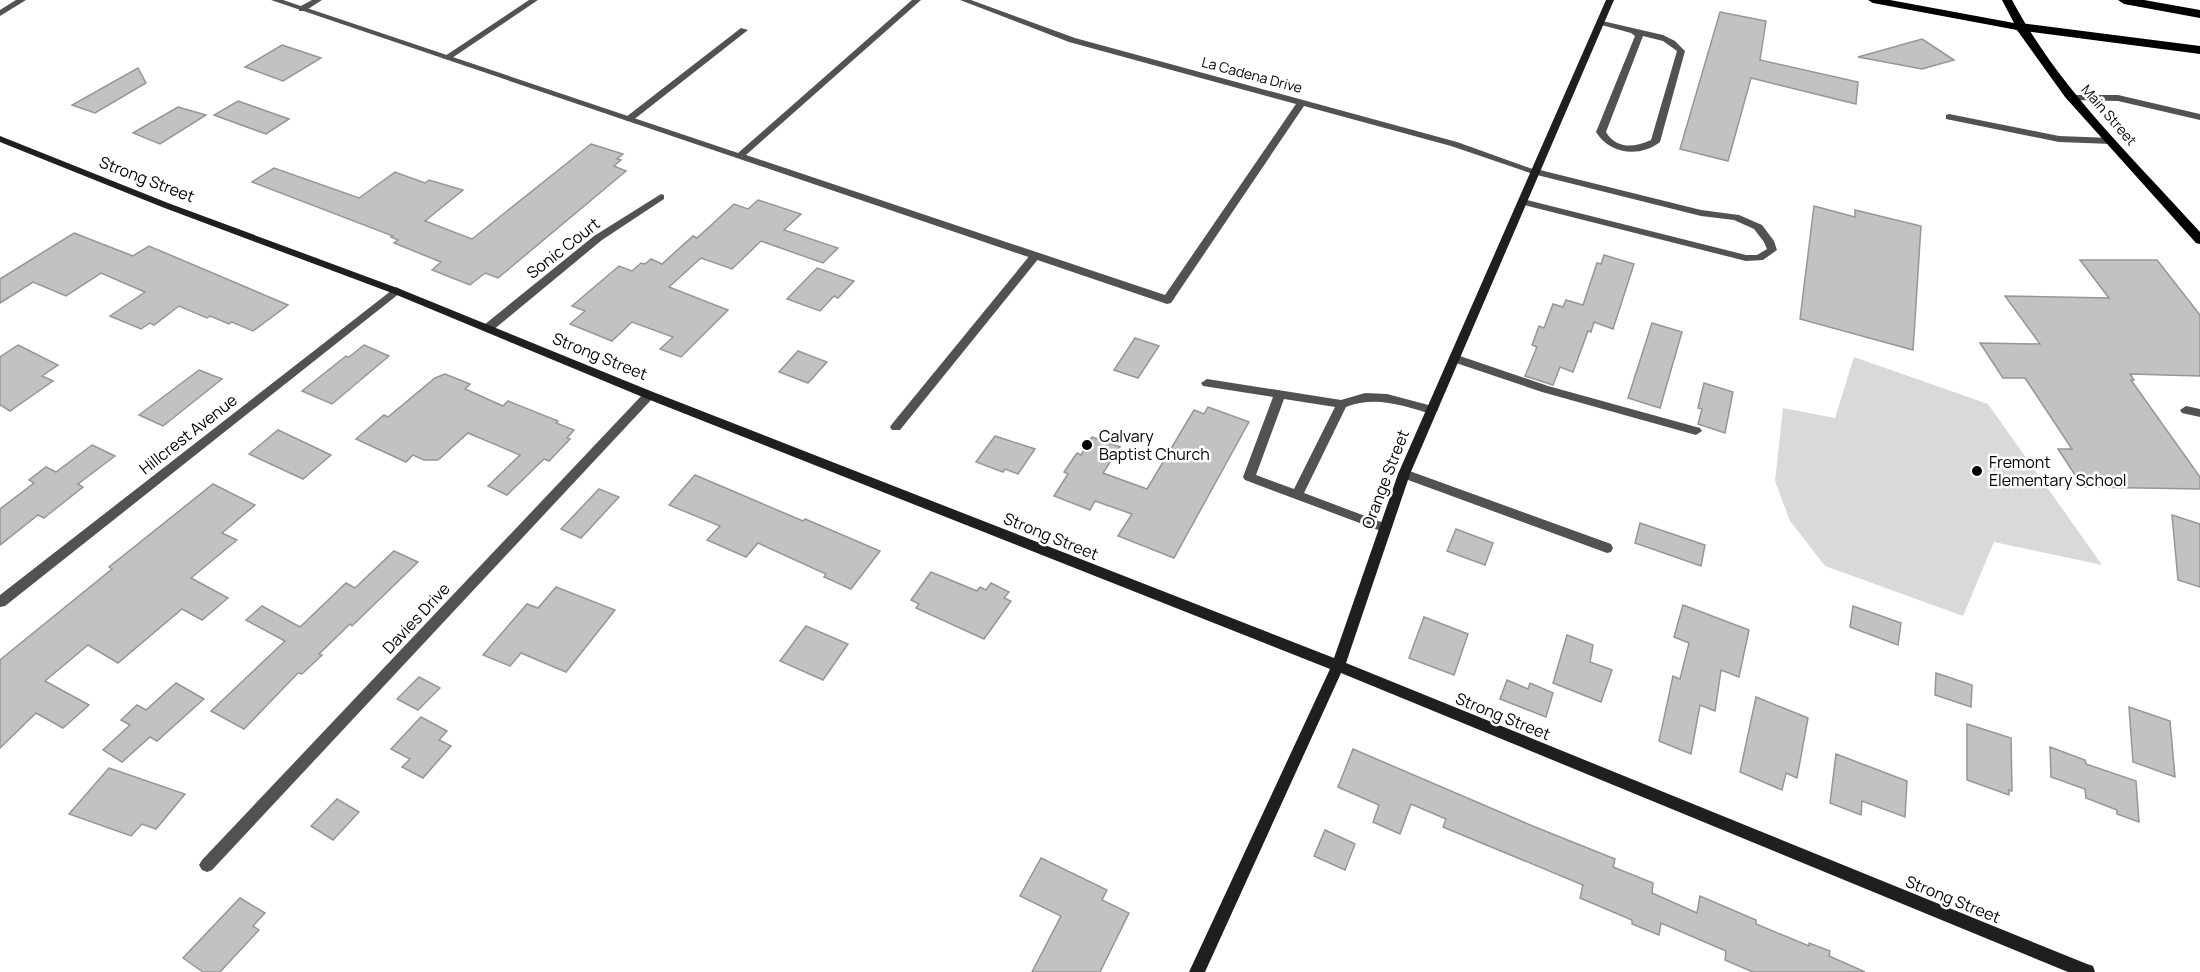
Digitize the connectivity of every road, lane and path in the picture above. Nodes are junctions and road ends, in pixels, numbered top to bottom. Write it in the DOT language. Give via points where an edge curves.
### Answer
graph roads {
  1 [pos="22,0"];
  2 [pos="275,0"];
  3 [pos="318,0"];
  4 [pos="534,0"];
  5 [pos="917,0"];
  6 [pos="964,0"];
  7 [pos="1610,0"];
  8 [pos="1873,0"];
  9 [pos="2007,0"];
  10 [pos="2124,0"];
  11 [pos="302,9"];
  12 [pos="0,14"];
  13 [pos="2200,14"];
  14 [pos="1600,22"];
  15 [pos="2020,27"];
  16 [pos="744,30"];
  17 [pos="1634,31"];
  18 [pos="2200,50"];
  19 [pos="446,58"];
  20 [pos="2073,98"];
  21 [pos="1302,103"];
  22 [pos="1949,117"];
  23 [pos="2200,117"];
  24 [pos="629,119"];
  25 [pos="0,139"];
  26 [pos="2111,141"];
  27 [pos="740,156"];
  28 [pos="1536,172"];
  29 [pos="661,197"];
  30 [pos="1523,202"];
  31 [pos="2200,240"];
  32 [pos="1035,256"];
  33 [pos="396,291"];
  34 [pos="488,328"];
  35 [pos="1454,358"];
  36 [pos="1207,383"];
  37 [pos="1280,394"];
  38 [pos="650,395"];
  39 [pos="1342,404"];
  40 [pos="1432,410"];
  41 [pos="2186,410"];
  42 [pos="2200,413"];
  43 [pos="896,427"];
  44 [pos="1696,431"];
  45 [pos="1404,474"];
  46 [pos="1297,494"];
  47 [pos="1385,528"];
  48 [pos="1607,548"];
  49 [pos="0,602"];
  50 [pos="1338,666"];
  51 [pos="207,864"];
  52 [pos="1197,972"];
  53 [pos="2087,972"];
  1 -- 12 [label="street"];
  2 -- 11 [label="street"];
  3 -- 11 [label="street"];
  4 -- 19 [label="street"];
  5 -- 27 [label="street"];
  6 -- 21 [label="street, La Cadena Drive" via="1072,40"];
  7 -- 14 [label="street, Orange Street"];
  8 -- 15 [label="main road"];
  9 -- 15 [label="main road, Main Street"];
  10 -- 13 [label="highway"];
  11 -- 19 [label="street"];
  14 -- 17 [label="street"];
  14 -- 28 [label="street, Orange Street"];
  15 -- 18 [label="highway"];
  15 -- 20 [label="main road, Main Street"];
  16 -- 24 [label="street"];
  17 -- 17 [label="street" via="1639,36 1600,132 1614,147 1630,149 1645,148 1655,142 1681,51 1665,39"];
  19 -- 24 [label="street"];
  20 -- 23 [label="street" via="2118,98"];
  20 -- 26 [label="main road, Main Street"];
  21 -- 28 [label="street, La Cadena Drive" via="1454,144"];
  21 -- 32 [label="street" via="1167,300"];
  22 -- 26 [label="street" via="2059,140"];
  24 -- 27 [label="street"];
  25 -- 33 [label="street, Strong Street"];
  26 -- 31 [label="main road, Main Street"];
  27 -- 32 [label="street"];
  28 -- 30 [label="street, Orange Street"];
  28 -- 30 [label="street, La Cadena Drive" via="1701,213 1736,217 1758,227 1772,250 1760,258 1746,258"];
  29 -- 34 [label="street, Sonic Court" via="598,238"];
  30 -- 35 [label="street, Orange Street"];
  32 -- 43 [label="street"];
  33 -- 34 [label="street, Strong Street"];
  33 -- 49 [label="street, Hillcrest Avenue"];
  34 -- 38 [label="street, Strong Street"];
  35 -- 40 [label="street, Orange Street"];
  35 -- 44 [label="street" via="1546,389"];
  36 -- 37 [label="street"];
  37 -- 39 [label="street"];
  37 -- 46 [label="street" via="1249,477"];
  38 -- 50 [label="street, Strong Street"];
  38 -- 51 [label="street, Davies Drive"];
  39 -- 40 [label="street" via="1358,396 1373,396"];
  39 -- 46 [label="street"];
  40 -- 45 [label="street, Orange Street"];
  41 -- 42 [label="street"];
  45 -- 47 [label="street, Orange Street"];
  45 -- 48 [label="street"];
  46 -- 47 [label="street"];
  47 -- 50 [label="street, Orange Street"];
  50 -- 52 [label="street, Orange Street"];
  50 -- 53 [label="street, Strong Street"];
}
